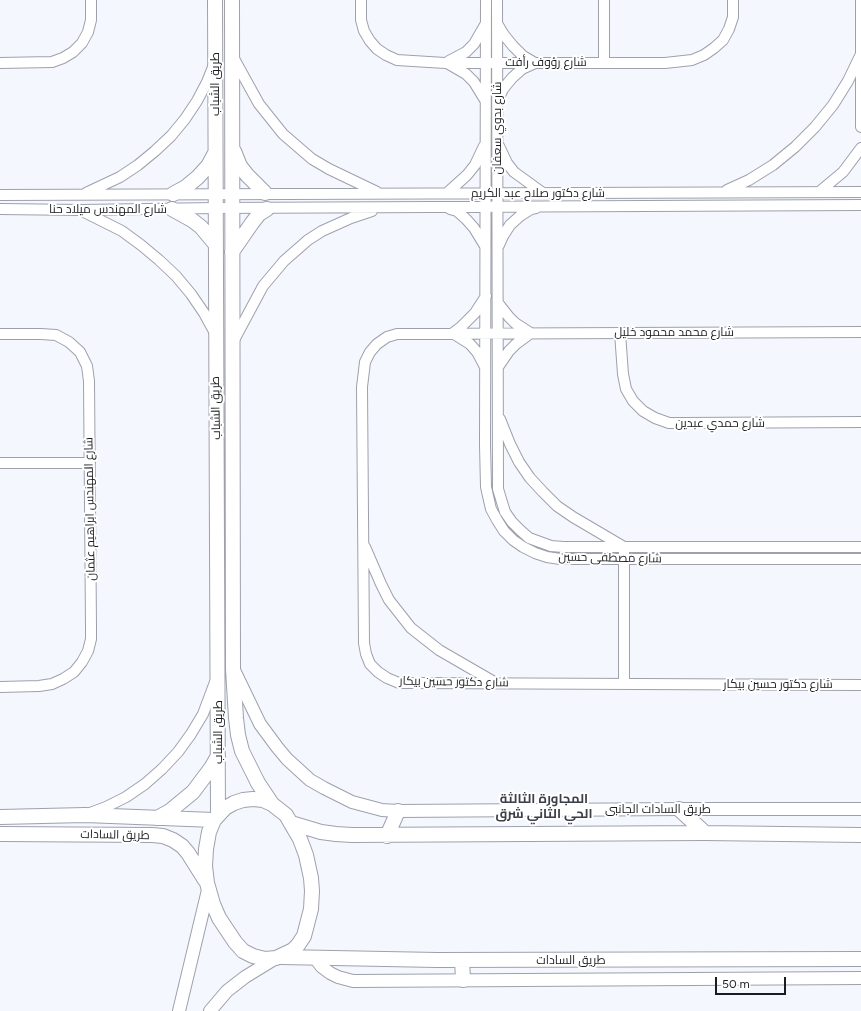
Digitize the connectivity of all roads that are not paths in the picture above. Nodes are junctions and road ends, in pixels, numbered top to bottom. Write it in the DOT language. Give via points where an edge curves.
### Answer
graph roads {
  1 [pos="91,0"];
  2 [pos="215,0"];
  3 [pos="232,0"];
  4 [pos="361,0"];
  5 [pos="486,0"];
  6 [pos="497,0"];
  7 [pos="604,0"];
  8 [pos="733,0"];
  9 [pos="861,0"];
  10 [pos="497,23"];
  11 [pos="486,24"];
  12 [pos="232,55"];
  13 [pos="860,56"];
  14 [pos="215,62"];
  15 [pos="445,62"];
  16 [pos="486,62"];
  17 [pos="497,62"];
  18 [pos="0,63"];
  19 [pos="535,63"];
  20 [pos="604,63"];
  21 [pos="486,102"];
  22 [pos="497,102"];
  23 [pos="861,127"];
  24 [pos="486,142"];
  25 [pos="497,142"];
  26 [pos="232,143"];
  27 [pos="861,148"];
  28 [pos="216,153"];
  29 [pos="723,191"];
  30 [pos="819,192"];
  31 [pos="861,192"];
  32 [pos="265,193"];
  33 [pos="379,193"];
  34 [pos="447,193"];
  35 [pos="486,193"];
  36 [pos="497,193"];
  37 [pos="543,193"];
  38 [pos="172,194"];
  39 [pos="216,194"];
  40 [pos="232,194"];
  41 [pos="0,195"];
  42 [pos="81,195"];
  43 [pos="861,205"];
  44 [pos="446,207"];
  45 [pos="486,207"];
  46 [pos="497,207"];
  47 [pos="543,207"];
  48 [pos="216,208"];
  49 [pos="232,208"];
  50 [pos="266,208"];
  51 [pos="382,208"];
  52 [pos="0,209"];
  53 [pos="172,209"];
  54 [pos="80,210"];
  55 [pos="216,245"];
  56 [pos="486,248"];
  57 [pos="498,249"];
  58 [pos="232,253"];
  59 [pos="486,296"];
  60 [pos="498,303"];
  61 [pos="620,332"];
  62 [pos="861,332"];
  63 [pos="2,333"];
  64 [pos="452,333"];
  65 [pos="486,333"];
  66 [pos="498,333"];
  67 [pos="531,333"];
  68 [pos="216,334"];
  69 [pos="232,343"];
  70 [pos="498,367"];
  71 [pos="486,371"];
  72 [pos="498,413"];
  73 [pos="861,422"];
  74 [pos="0,463"];
  75 [pos="90,463"];
  76 [pos="363,543"];
  77 [pos="624,547"];
  78 [pos="861,547"];
  79 [pos="624,559"];
  80 [pos="861,559"];
  81 [pos="233,668"];
  82 [pos="218,670"];
  83 [pos="498,684"];
  84 [pos="624,684"];
  85 [pos="861,685"];
  86 [pos="0,687"];
  87 [pos="218,755"];
  88 [pos="272,804"];
  89 [pos="679,809"];
  90 [pos="861,810"];
  91 [pos="398,811"];
  92 [pos="85,815"];
  93 [pos="0,816"];
  94 [pos="157,818"];
  95 [pos="216,818"];
  96 [pos="291,823"];
  97 [pos="705,833"];
  98 [pos="0,834"];
  99 [pos="861,835"];
  100 [pos="387,836"];
  101 [pos="208,886"];
  102 [pos="279,957"];
  103 [pos="314,957"];
  104 [pos="861,959"];
  105 [pos="462,960"];
  106 [pos="861,978"];
  107 [pos="462,980"];
  108 [pos="179,1011"];
  109 [pos="210,1011"];
  1 -- 18 [label="street" via="88,32 73,52 52,62"];
  2 -- 14 [label="main road, طريق الشباب"];
  3 -- 12 [label="main road, طريق الشباب"];
  4 -- 15 [label="street, شارع رؤوف رأفت" via="364,31 377,49 386,56 397,60"];
  5 -- 11 [label="street, شارع بدوي سعفان"];
  6 -- 10 [label="street, شارع بدوي سعفان"];
  7 -- 20 [label="street"];
  8 -- 20 [label="street, شارع رؤوف رأفت" via="733,17 729,29 723,40 704,55 692,60 665,63"];
  9 -- 13 [label="street"];
  10 -- 17 [label="street, شارع بدوي سعفان"];
  10 -- 19 [label="street" via="513,46"];
  11 -- 15 [label="street" via="470,48"];
  11 -- 16 [label="street, شارع بدوي سعفان"];
  12 -- 26 [label="main road, طريق الشباب"];
  12 -- 33 [label="street" via="259,104 283,134 312,159"];
  13 -- 23 [label="street"];
  13 -- 29 [label="street" via="833,105 795,147 749,180"];
  14 -- 28 [label="main road, طريق الشباب"];
  14 -- 42 [label="street" via="197,101 185,119 160,146 120,177"];
  15 -- 16 [label="street, شارع رؤوف رأفت"];
  15 -- 21 [label="street" via="466,74"];
  16 -- 17 [label="street, شارع رؤوف رأفت"];
  16 -- 21 [label="street, شارع بدوي سعفان"];
  17 -- 19 [label="street, شارع رؤوف رأفت"];
  17 -- 22 [label="street, شارع بدوي سعفان"];
  19 -- 20 [label="street, شارع رؤوف رأفت"];
  19 -- 22 [label="street" via="522,69 512,78"];
  21 -- 24 [label="street, شارع بدوي سعفان"];
  22 -- 25 [label="street, شارع بدوي سعفان"];
  24 -- 34 [label="street" via="475,165"];
  24 -- 35 [label="street, شارع بدوي سعفان"];
  25 -- 36 [label="street, شارع بدوي سعفان"];
  25 -- 37 [label="street" via="514,172"];
  26 -- 32 [label="main road" via="240,166"];
  26 -- 40 [label="main road, طريق الشباب"];
  27 -- 30 [label="street" via="843,172"];
  28 -- 38 [label="main road" via="198,177"];
  28 -- 39 [label="main road, طريق الشباب"];
  29 -- 30 [label="street, شارع دكتور صلاح عبد الكريم"];
  29 -- 37 [label="street, شارع دكتور صلاح عبد الكريم"];
  30 -- 31 [label="street, شارع دكتور صلاح عبد الكريم"];
  32 -- 33 [label="street, شارع دكتور صلاح عبد الكريم"];
  32 -- 40 [label="street, شارع دكتور صلاح عبد الكريم"];
  33 -- 34 [label="street, شارع دكتور صلاح عبد الكريم"];
  34 -- 35 [label="street, شارع دكتور صلاح عبد الكريم"];
  35 -- 36 [label="street, شارع دكتور صلاح عبد الكريم"];
  35 -- 45 [label="street, شارع بدوي سعفان"];
  36 -- 37 [label="street, شارع دكتور صلاح عبد الكريم"];
  36 -- 46 [label="street, شارع بدوي سعفان"];
  38 -- 39 [label="street, شارع المهندس ميلاد حنا"];
  38 -- 42 [label="street, شارع المهندس ميلاد حنا"];
  39 -- 40 [label="street, شارع دكتور صلاح عبد الكريم"];
  39 -- 48 [label="main road, طريق الشباب"];
  40 -- 49 [label="main road, طريق الشباب"];
  41 -- 42 [label="street, شارع المهندس ميلاد حنا"];
  43 -- 47 [label="street, شارع دكتور صلاح عبد الكريم"];
  44 -- 45 [label="street, شارع دكتور صلاح عبد الكريم"];
  44 -- 51 [label="street, شارع دكتور صلاح عبد الكريم"];
  44 -- 56 [label="street" via="457,211 466,219"];
  45 -- 46 [label="street, شارع دكتور صلاح عبد الكريم"];
  45 -- 56 [label="street, شارع مصطفى حسين"];
  46 -- 47 [label="street, شارع دكتور صلاح عبد الكريم"];
  46 -- 57 [label="street, شارع مصطفى حسين"];
  47 -- 57 [label="street" via="531,209 510,225"];
  48 -- 49 [label="street, شارع دكتور صلاح عبد الكريم"];
  48 -- 53 [label="street, شارع المهندس ميلاد حنا"];
  48 -- 55 [label="main road, طريق الشباب"];
  49 -- 50 [label="street, شارع دكتور صلاح عبد الكريم"];
  49 -- 58 [label="main road, طريق الشباب"];
  50 -- 51 [label="street, شارع دكتور صلاح عبد الكريم"];
  50 -- 58 [label="main road" via="252,223"];
  51 -- 69 [label="street" via="336,224 296,250 263,286"];
  52 -- 54 [label="street, شارع المهندس ميلاد حنا"];
  53 -- 54 [label="street, شارع المهندس ميلاد حنا"];
  53 -- 55 [label="main road" via="192,220"];
  54 -- 68 [label="street" via="122,231 159,260 191,294"];
  55 -- 68 [label="main road, طريق الشباب"];
  56 -- 59 [label="street, شارع مصطفى حسين"];
  57 -- 60 [label="street, شارع مصطفى حسين"];
  58 -- 69 [label="main road, طريق الشباب"];
  59 -- 64 [label="street" via="468,321"];
  59 -- 65 [label="street, شارع مصطفى حسين"];
  60 -- 66 [label="street, شارع مصطفى حسين"];
  60 -- 67 [label="street" via="515,324"];
  61 -- 62 [label="street, شارع محمد محمود خليل"];
  61 -- 67 [label="street, شارع محمد محمود خليل"];
  61 -- 73 [label="street, شارع حمدي عبدين" via="626,389 633,401 655,418 669,423"];
  63 -- 75 [label="street, شارع المهندس ابراهيم عثمان" via="56,336 69,342 80,352 87,366 89,381"];
  64 -- 65 [label="street, شارع دكتور حسين بيكار"];
  64 -- 71 [label="street" via="470,344"];
  64 -- 76 [label="street, شارع دكتور حسين بيكار" via="397,334 387,337 370,352 365,362 362,387"];
  65 -- 66 [label="street, شارع محمد محمود خليل"];
  65 -- 71 [label="street, شارع مصطفى حسين"];
  66 -- 67 [label="street, شارع محمد محمود خليل"];
  66 -- 70 [label="street, شارع مصطفى حسين"];
  67 -- 70 [label="street" via="512,348"];
  68 -- 82 [label="main road, طريق الشباب"];
  69 -- 81 [label="main road, طريق الشباب"];
  70 -- 72 [label="street, شارع مصطفى حسين"];
  71 -- 79 [label="street, شارع مصطفى حسين" via="486,487 491,509 504,531 523,548 547,557"];
  72 -- 77 [label="street" via="519,462 543,492 573,517"];
  72 -- 77 [label="street, شارع مصطفى حسين" via="498,489 505,512 516,526 529,538 552,546"];
  74 -- 75 [label="street"];
  75 -- 86 [label="street, شارع المهندس ابراهيم عثمان" via="91,639 88,651 74,672 52,684"];
  76 -- 83 [label="street" via="389,600 411,628 439,650"];
  76 -- 83 [label="street, شارع دكتور حسين بيكار" via="364,643 370,664 387,678 399,683"];
  77 -- 78 [label="street, شارع مصطفى حسين"];
  77 -- 79 [label="street"];
  79 -- 80 [label="street, شارع مصطفى حسين"];
  79 -- 84 [label="street"];
  81 -- 88 [label="main road, طريق الشباب" via="236,718 242,751"];
  81 -- 91 [label="street, طريق السادات الجانبى" via="260,724 298,770 324,788 352,802 382,810"];
  82 -- 87 [label="main road, طريق الشباب"];
  82 -- 92 [label="street" via="203,714 178,752 145,784 126,797"];
  83 -- 84 [label="street, شارع دكتور حسين بيكار"];
  84 -- 85 [label="street, شارع دكتور حسين بيكار"];
  87 -- 94 [label="main road" via="193,792"];
  87 -- 95 [label="main road, طريق الشباب"];
  88 -- 95 [label="main road" via="263,800 243,800 229,806"];
  88 -- 96 [label="main road" via="280,809"];
  89 -- 90 [label="street, طريق السادات الجانبى"];
  89 -- 91 [label="street, طريق السادات الجانبى"];
  89 -- 97 [label="main road"];
  91 -- 100 [label="main road"];
  92 -- 93 [label="main road, طريق السادات"];
  92 -- 94 [label="main road, طريق السادات"];
  94 -- 95 [label="main road, طريق السادات"];
  95 -- 101 [label="main road" via="209,832 206,849"];
  96 -- 100 [label="main road" via="321,832"];
  96 -- 102 [label="main road" via="306,855 312,891 311,909 304,936 298,945"];
  97 -- 99 [label="main road"];
  97 -- 100 [label="main road"];
  98 -- 101 [label="main road, طريق السادات" via="163,836 182,846"];
  101 -- 102 [label="main road" via="212,904 219,918 243,951 259,958"];
  101 -- 108 [label="street"];
  102 -- 103 [label="main road, طريق السادات"];
  102 -- 109 [label="street" via="227,991"];
  103 -- 105 [label="main road, طريق السادات"];
  103 -- 107 [label="street" via="330,973 346,979"];
  104 -- 105 [label="main road, طريق السادات"];
  105 -- 107 [label="main road"];
  106 -- 107 [label="street"];
}
